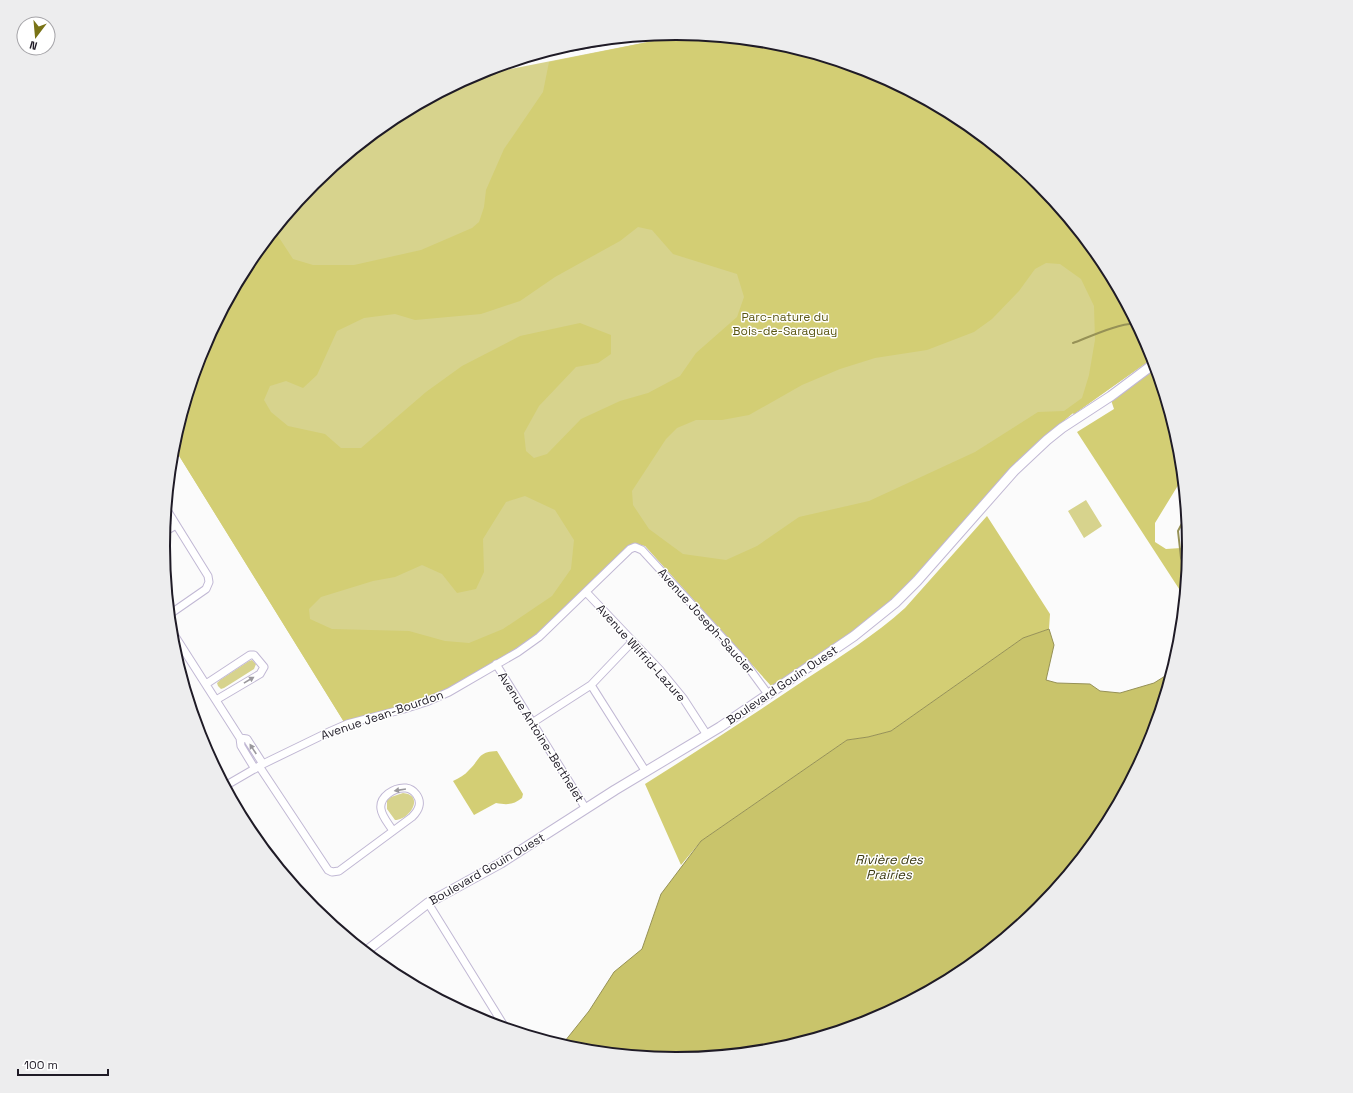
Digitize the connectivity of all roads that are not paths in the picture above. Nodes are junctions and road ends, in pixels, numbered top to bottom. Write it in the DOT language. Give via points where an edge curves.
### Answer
graph roads {
  1 [pos="1149,367"];
  2 [pos="171,518"];
  3 [pos="176,525"];
  4 [pos="171,528"];
  5 [pos="642,550"];
  6 [pos="586,592"];
  7 [pos="174,611"];
  8 [pos="632,642"];
  9 [pos="180,643"];
  10 [pos="496,664"];
  11 [pos="206,684"];
  12 [pos="591,685"];
  13 [pos="768,694"];
  14 [pos="216,700"];
  15 [pos="532,722"];
  16 [pos="707,735"];
  17 [pos="259,766"];
  18 [pos="646,772"];
  19 [pos="229,784"];
  20 [pos="586,809"];
  21 [pos="393,831"];
  22 [pos="428,903"];
  23 [pos="369,949"];
  24 [pos="501,1021"];
  1 -- 13 [label="street, Boulevard Gouin Ouest" via="1068,423 1031,455 895,603 854,636"];
  2 -- 3 [label="street"];
  3 -- 4 [label="street"];
  3 -- 7 [label="street" via="208,576 209,582 206,588"];
  5 -- 6 [label="street, Avenue Jean-Bourdon" via="635,547 630,549"];
  5 -- 13 [label="street, Avenue Joseph-Saucier" via="743,660"];
  6 -- 8 [label="street, Avenue Wilfrid-Lazure"];
  6 -- 10 [label="street, Avenue Jean-Bourdon" via="539,637"];
  8 -- 12 [label="street"];
  8 -- 16 [label="street, Avenue Wilfrid-Lazure" via="683,698"];
  9 -- 11 [label="street"];
  10 -- 15 [label="street, Avenue Antoine-Berthelet"];
  10 -- 17 [label="street, Avenue Jean-Bourdon" via="449,692 426,702 348,724"];
  11 -- 14 [label="street"];
  14 -- 11 [label="street, one-way" via="260,674 264,667 257,657 250,655"];
  12 -- 15 [label="street"];
  12 -- 18 [label="street"];
  13 -- 16 [label="street, Boulevard Gouin Ouest"];
  14 -- 17 [label="street" via="240,738 247,739"];
  15 -- 20 [label="street, Avenue Antoine-Berthelet"];
  16 -- 18 [label="street, Boulevard Gouin Ouest"];
  17 -- 19 [label="street, Avenue Jean-Bourdon"];
  17 -- 21 [label="street" via="328,870 332,872 339,871"];
  18 -- 20 [label="street, Boulevard Gouin Ouest"];
  20 -- 22 [label="street, Boulevard Gouin Ouest" via="501,864"];
  21 -- 21 [label="street, one-way" via="417,811 420,802 412,790 395,790 382,800 381,810"];
  22 -- 23 [label="street, Boulevard Gouin Ouest"];
  22 -- 24 [label="street"];
}
